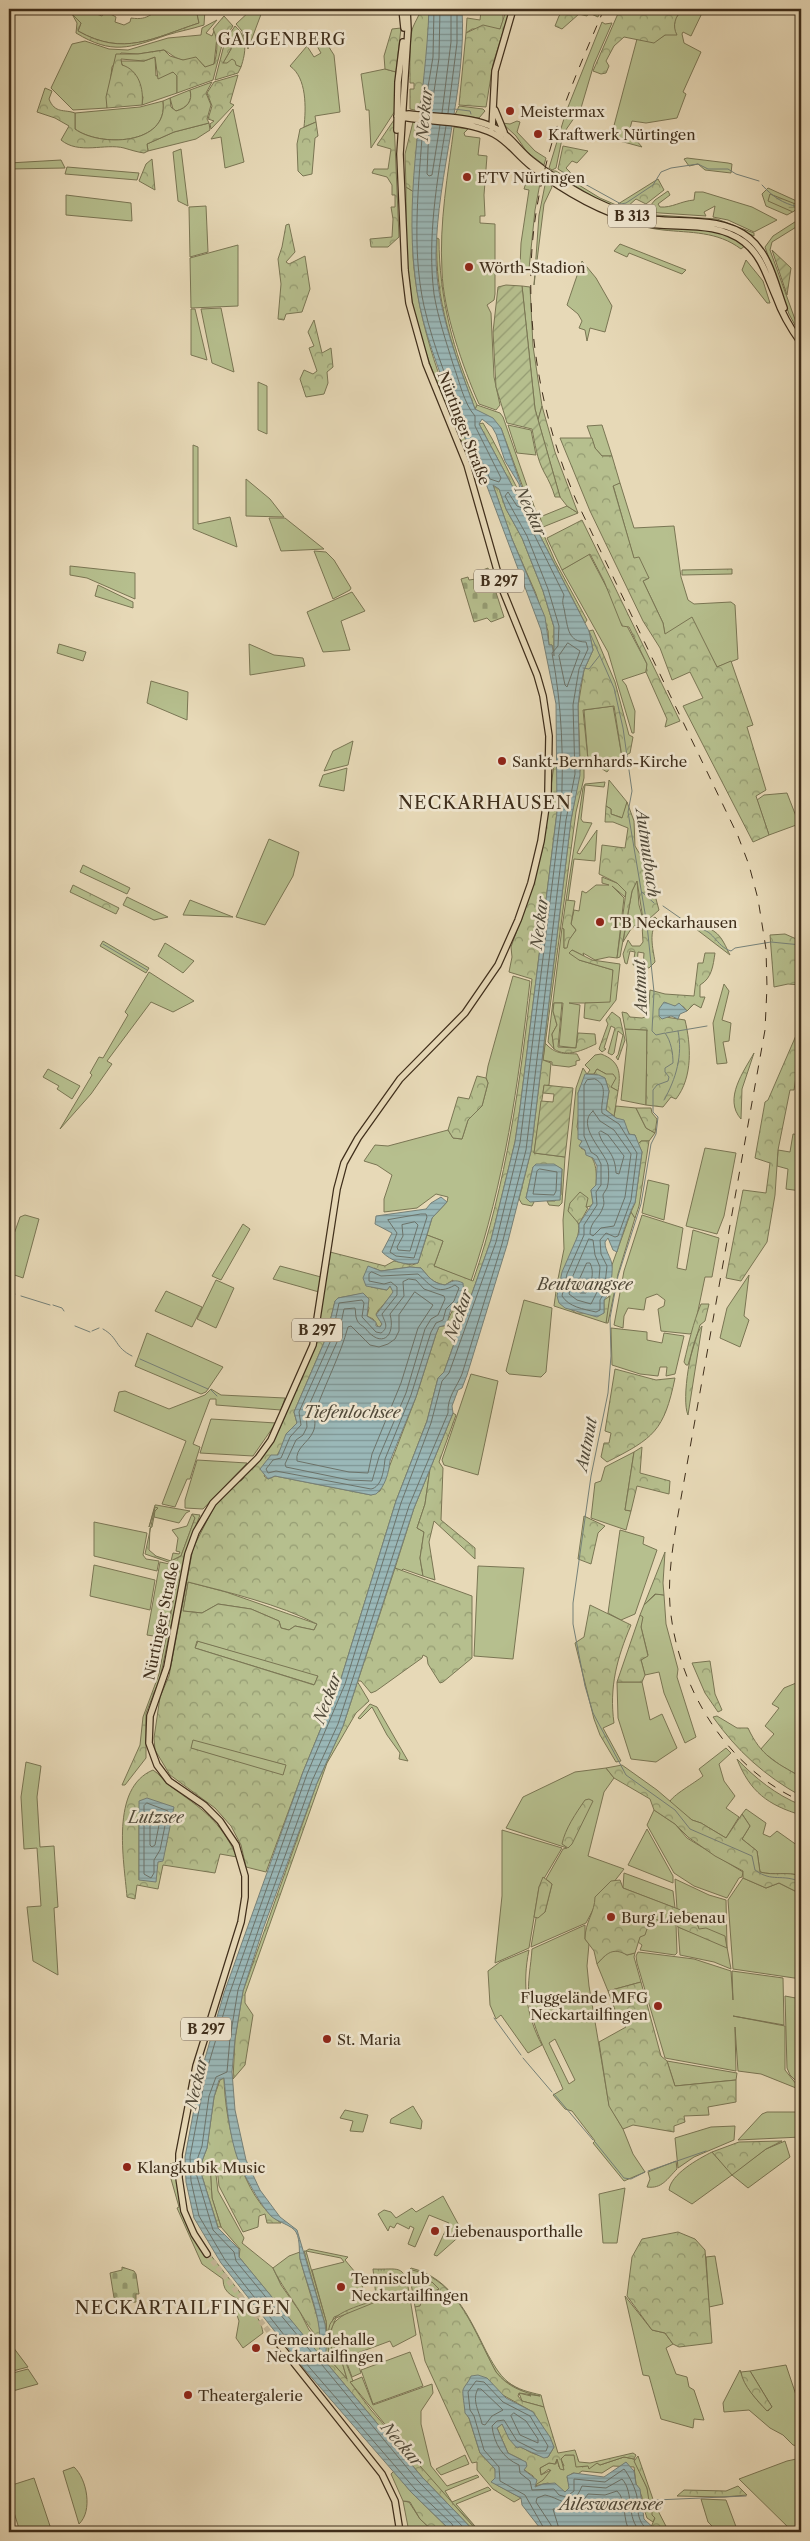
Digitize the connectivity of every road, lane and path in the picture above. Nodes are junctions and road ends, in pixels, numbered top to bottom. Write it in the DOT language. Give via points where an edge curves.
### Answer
graph roads {
  1 [pos="402,9"];
  2 [pos="407,9"];
  3 [pos="513,9"];
  4 [pos="402,62"];
  5 [pos="402,96"];
  6 [pos="493,109"];
  7 [pos="400,116"];
  8 [pos="409,116"];
  9 [pos="478,122"];
  10 [pos="468,123"];
  11 [pos="491,128"];
  12 [pos="400,131"];
  13 [pos="505,134"];
  14 [pos="400,154"];
  15 [pos="792,330"];
  16 [pos="801,343"];
  17 [pos="207,2254"];
  18 [pos="278,2343"];
  19 [pos="400,2532"];
  1 -- 4 [label="main road"];
  2 -- 4 [label="main road" via="408,30"];
  3 -- 6 [label="main road" via="496,66"];
  4 -- 5 [label="main road"];
  4 -- 7 [label="main road"];
  5 -- 7 [label="main road"];
  5 -- 8 [label="main road" via="403,107"];
  6 -- 9 [label="main road"];
  6 -- 11 [label="main road"];
  6 -- 13 [label="main road"];
  7 -- 8 [label="main road"];
  7 -- 12 [label="main road, Nürtinger Straße / B 297"];
  7 -- 14 [label="main road, Nürtinger Straße / B 297"];
  8 -- 10 [label="main road"];
  8 -- 12 [label="main road"];
  9 -- 10 [label="main road"];
  9 -- 11 [label="main road, B 313"];
  10 -- 11 [label="main road"];
  11 -- 13 [label="main road, B 313"];
  11 -- 15 [label="main road, B 313" via="532,166 610,213 654,225 716,230 739,238 761,261"];
  12 -- 14 [label="main road, Nürtinger Straße / B 297"];
  13 -- 15 [label="main road, B 313" via="535,163 610,208 653,220 723,225 748,237 766,258"];
  14 -- 17 [label="main road, Nürtinger Straße / B 297" via="405,270 413,324 466,462 494,567 545,703 549,753 546,811 533,875 513,934 494,971 452,1028 404,1075 346,1158 337,1189 312,1351 271,1440 204,1516 189,1550 168,1666 150,1716 149,1743 155,1762 169,1781 201,1802 220,1821 239,1852 244,1876 241,1922 196,2066 179,2154 178,2178 184,2211"];
  15 -- 16 [label="main road, B 313"];
  18 -- 19 [label="main road" via="382,2474 396,2505"];
}
